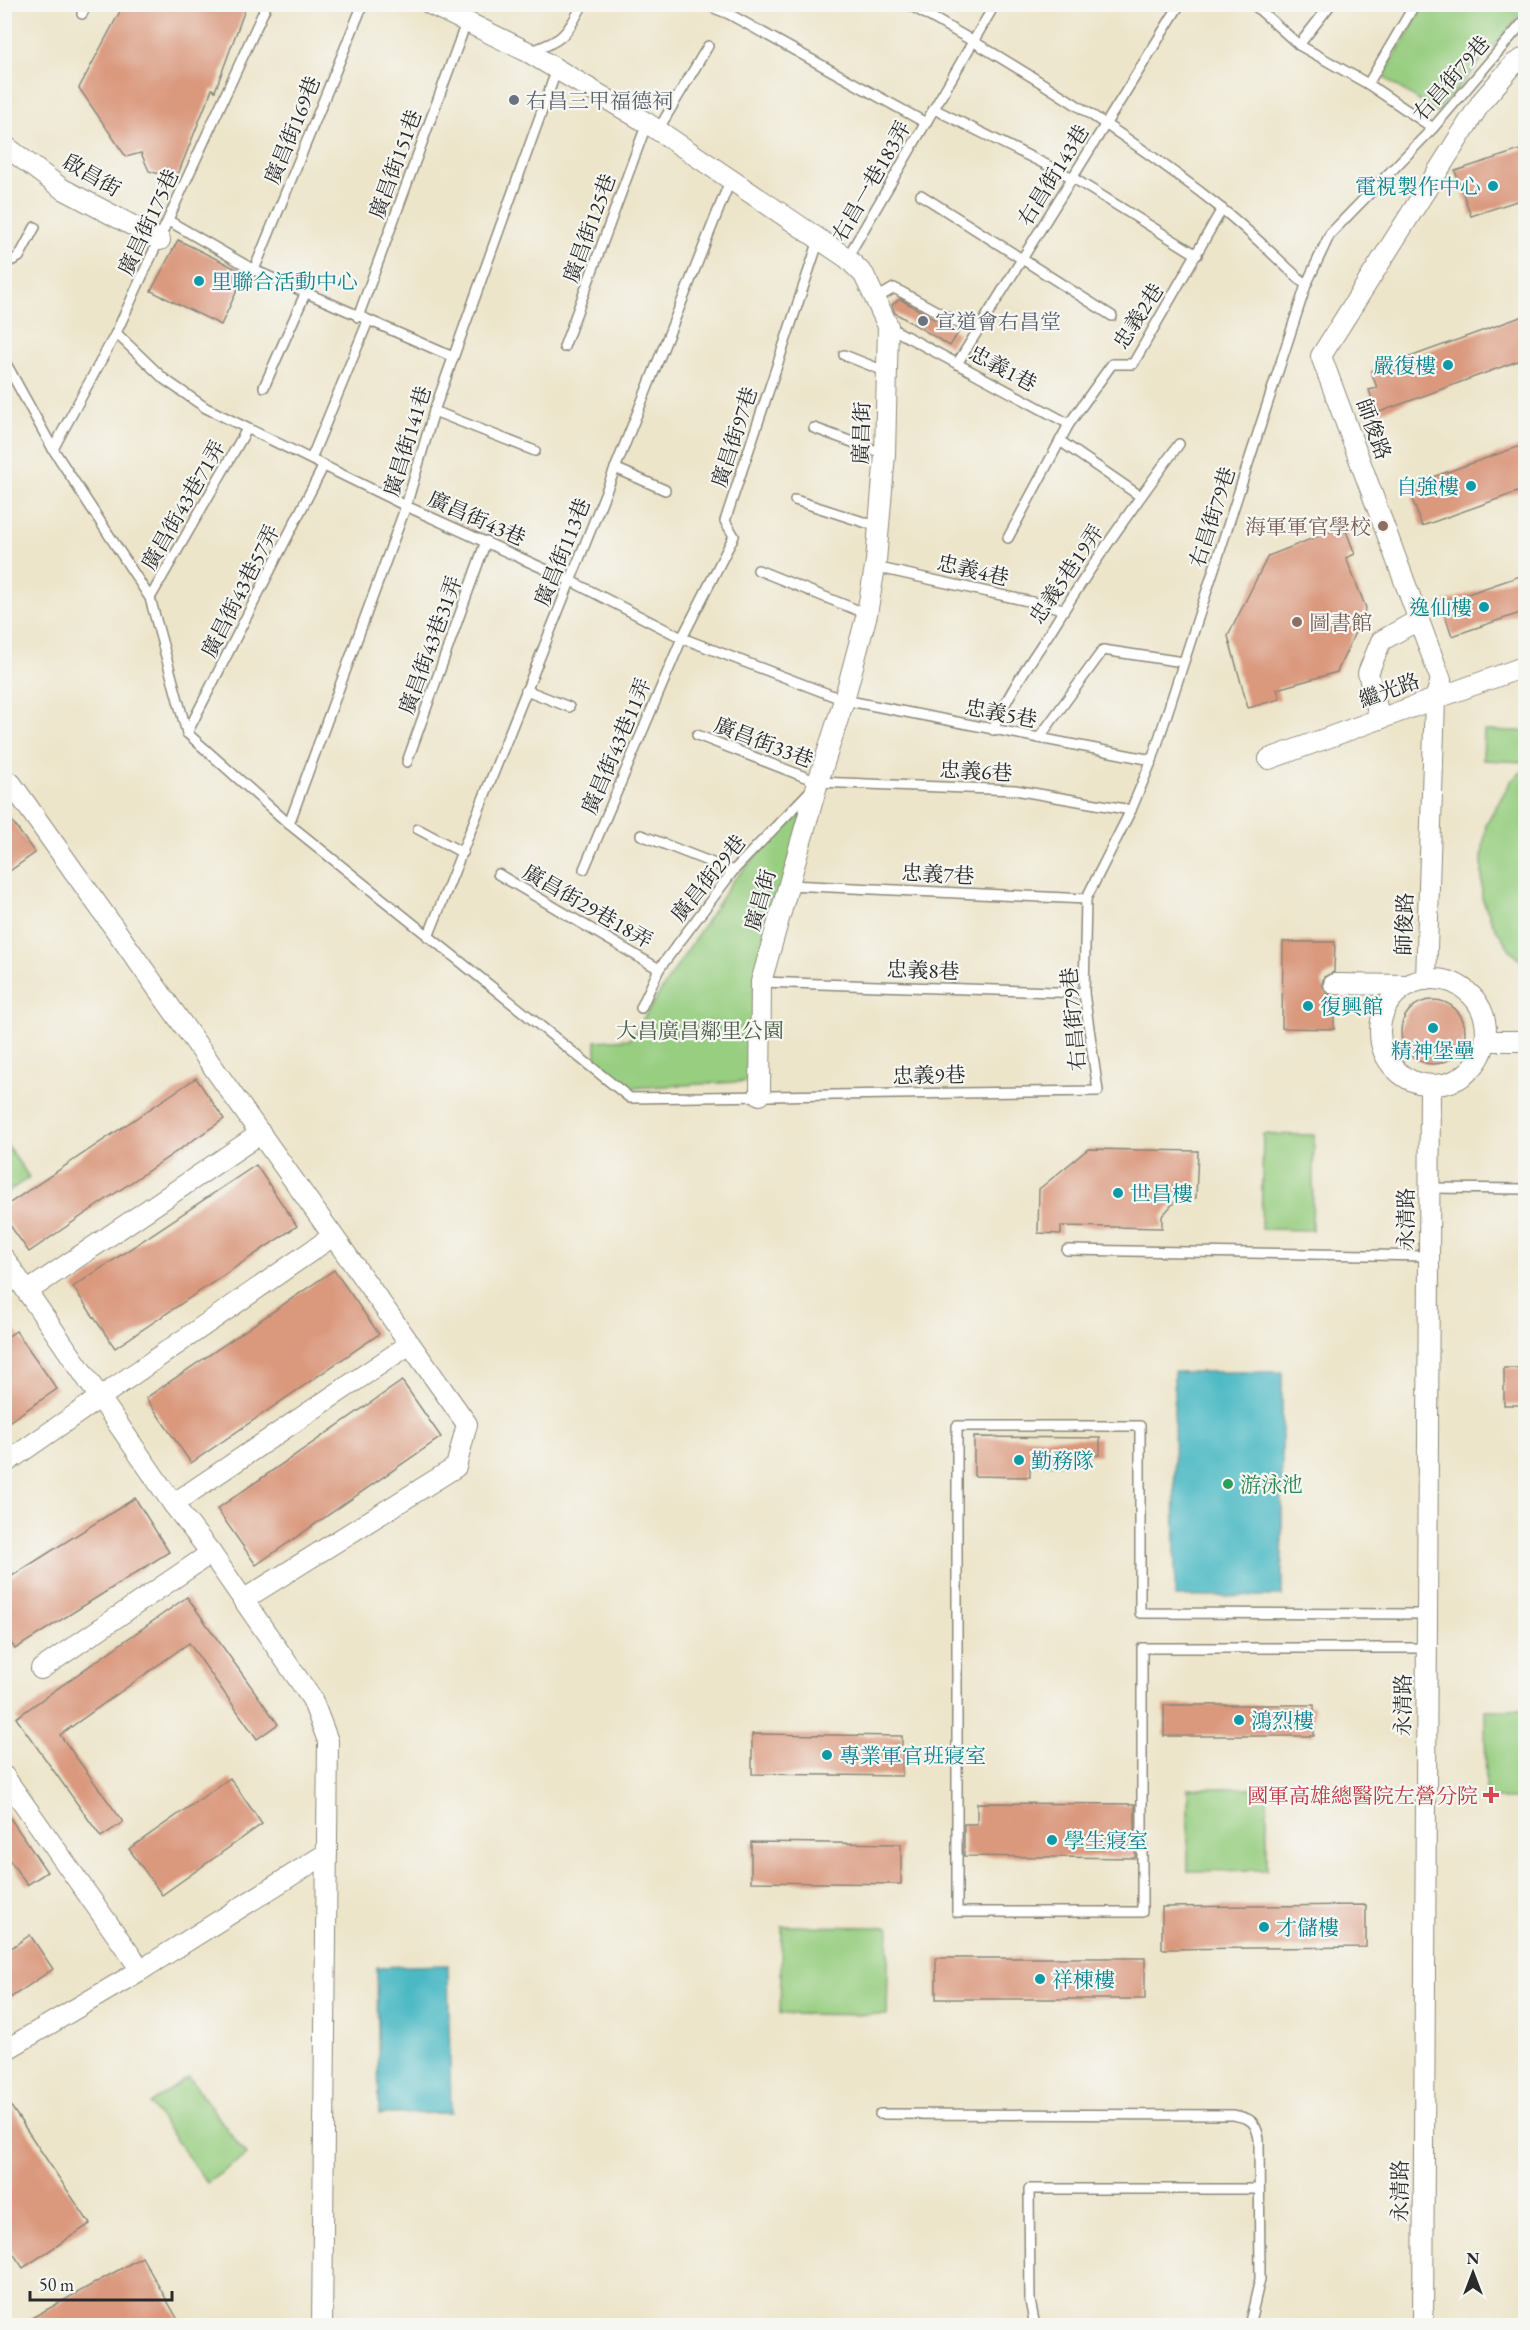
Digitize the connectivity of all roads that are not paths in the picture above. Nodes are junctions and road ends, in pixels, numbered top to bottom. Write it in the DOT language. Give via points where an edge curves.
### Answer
graph roads {
  1 [pos="87,4"];
  2 [pos="267,4"];
  3 [pos="363,4"];
  4 [pos="430,4"];
  5 [pos="583,4"];
  6 [pos="704,4"];
  7 [pos="908,4"];
  8 [pos="995,4"];
  9 [pos="1180,4"];
  10 [pos="1253,4"];
  11 [pos="1331,4"];
  12 [pos="1415,4"];
  13 [pos="82,14"];
  14 [pos="1526,19"];
  15 [pos="466,22"];
  16 [pos="974,41"];
  17 [pos="1299,45"];
  18 [pos="708,46"];
  19 [pos="528,52"];
  20 [pos="1526,57"];
  21 [pos="557,69"];
  22 [pos="1368,84"];
  23 [pos="934,109"];
  24 [pos="926,123"];
  25 [pos="1107,124"];
  26 [pos="652,126"];
  27 [pos="1433,128"];
  28 [pos="4,145"];
  29 [pos="1073,178"];
  30 [pos="730,181"];
  31 [pos="921,195"];
  32 [pos="1222,209"];
  33 [pos="169,221"];
  34 [pos="34,227"];
  35 [pos="160,240"];
  36 [pos="819,240"];
  37 [pos="1197,255"];
  38 [pos="847,258"];
  39 [pos="1022,259"];
  40 [pos="4,264"];
  41 [pos="254,270"];
  42 [pos="1306,285"];
  43 [pos="305,294"];
  44 [pos="877,298"];
  45 [pos="1112,316"];
  46 [pos="358,317"];
  47 [pos="368,321"];
  48 [pos="960,324"];
  49 [pos="888,326"];
  50 [pos="116,333"];
  51 [pos="564,347"];
  52 [pos="844,355"];
  53 [pos="453,357"];
  54 [pos="4,360"];
  55 [pos="957,364"];
  56 [pos="887,372"];
  57 [pos="264,387"];
  58 [pos="434,411"];
  59 [pos="1069,424"];
  60 [pos="814,428"];
  61 [pos="247,429"];
  62 [pos="1060,441"];
  63 [pos="1179,444"];
  64 [pos="53,450"];
  65 [pos="535,451"];
  66 [pos="885,454"];
  67 [pos="311,459"];
  68 [pos="324,465"];
  69 [pos="615,468"];
  70 [pos="665,490"];
  71 [pos="1140,496"];
  72 [pos="795,500"];
  73 [pos="406,506"];
  74 [pos="879,527"];
  75 [pos="1008,538"];
  76 [pos="486,541"];
  77 [pos="875,567"];
  78 [pos="758,570"];
  79 [pos="571,581"];
  80 [pos="150,598"];
  81 [pos="1064,609"];
  82 [pos="867,614"];
  83 [pos="1418,620"];
  84 [pos="682,638"];
  85 [pos="1184,662"];
  86 [pos="1526,666"];
  87 [pos="526,690"];
  88 [pos="1435,699"];
  89 [pos="844,700"];
  90 [pos="569,707"];
  91 [pos="1380,719"];
  92 [pos="993,730"];
  93 [pos="187,733"];
  94 [pos="697,735"];
  95 [pos="1040,738"];
  96 [pos="1269,759"];
  97 [pos="1152,760"];
  98 [pos="407,762"];
  99 [pos="818,782"];
  100 [pos="4,787"];
  101 [pos="1131,810"];
  102 [pos="289,824"];
  103 [pos="418,829"];
  104 [pos="641,835"];
  105 [pos="463,854"];
  106 [pos="584,869"];
  107 [pos="733,872"];
  108 [pos="498,874"];
  109 [pos="789,885"];
  110 [pos="1086,899"];
  111 [pos="428,937"];
  112 [pos="659,969"];
  113 [pos="761,982"];
  114 [pos="1417,982"];
  115 [pos="1334,984"];
  116 [pos="1084,993"];
  117 [pos="641,1008"];
  118 [pos="1486,1041"];
  119 [pos="1526,1041"];
  120 [pos="1430,1085"];
  121 [pos="1098,1091"];
  122 [pos="760,1095"];
  123 [pos="261,1133"];
  124 [pos="1429,1188"];
  125 [pos="1526,1189"];
  126 [pos="333,1236"];
  127 [pos="1067,1250"];
  128 [pos="1429,1256"];
  129 [pos="4,1257"];
  130 [pos="28,1291"];
  131 [pos="411,1344"];
  132 [pos="102,1396"];
  133 [pos="4,1464"];
  134 [pos="173,1504"];
  135 [pos="210,1553"];
  136 [pos="243,1600"];
  137 [pos="1426,1614"];
  138 [pos="1426,1648"];
  139 [pos="41,1669"];
  140 [pos="4,1776"];
  141 [pos="327,1853"];
  142 [pos="141,1970"];
  143 [pos="4,2051"];
  144 [pos="880,2114"];
  145 [pos="1259,2189"];
  146 [pos="322,2325"];
  147 [pos="1035,2325"];
  148 [pos="1249,2325"];
  149 [pos="1423,2325"];
  1 -- 13 [label="lane"];
  2 -- 33 [label="lane, 廣昌街175巷"];
  3 -- 41 [label="lane, 廣昌街169巷"];
  4 -- 15 [label="street, 廣昌街"];
  5 -- 19 [label="lane" via="568,31 548,45"];
  6 -- 24 [label="lane, 右昌一巷183弄"];
  7 -- 16 [label="lane"];
  8 -- 16 [label="lane, 右昌一巷183弄"];
  9 -- 25 [label="lane, 右昌街143巷"];
  10 -- 17 [label="lane"];
  11 -- 17 [label="lane"];
  12 -- 22 [label="lane"];
  14 -- 27 [label="lane, 右昌街79巷"];
  15 -- 19 [label="street, 廣昌街"];
  15 -- 46 [label="lane, 廣昌街151巷"];
  16 -- 23 [label="lane, 右昌一巷183弄"];
  16 -- 25 [label="lane"];
  17 -- 22 [label="lane"];
  18 -- 26 [label="lane, 廣昌街125巷"];
  19 -- 21 [label="street, 廣昌街"];
  20 -- 83 [label="street, 師俊路" via="1514,64 1482,101 1321,356"];
  21 -- 26 [label="street, 廣昌街"];
  21 -- 53 [label="lane, 廣昌街141巷"];
  22 -- 27 [label="lane"];
  23 -- 24 [label="lane, 右昌一巷183弄"];
  23 -- 29 [label="lane"];
  24 -- 38 [label="lane, 右昌一巷183弄"];
  25 -- 29 [label="lane, 右昌街143巷"];
  25 -- 32 [label="lane"];
  26 -- 30 [label="street, 廣昌街"];
  26 -- 51 [label="lane, 廣昌街125巷"];
  27 -- 42 [label="lane, 右昌街79巷" via="1330,234"];
  28 -- 35 [label="street, 啟昌街" via="61,188"];
  29 -- 37 [label="lane"];
  29 -- 39 [label="lane, 右昌街143巷"];
  30 -- 36 [label="street, 廣昌街"];
  30 -- 69 [label="lane, 廣昌街113巷"];
  31 -- 39 [label="lane"];
  32 -- 37 [label="lane, 忠義2巷"];
  32 -- 42 [label="lane"];
  33 -- 35 [label="lane, 廣昌街175巷"];
  33 -- 41 [label="lane"];
  34 -- 40 [label="lane" via="19,257"];
  35 -- 50 [label="lane, 廣昌街175巷"];
  36 -- 38 [label="street, 廣昌街"];
  36 -- 84 [label="lane, 廣昌街97巷" via="725,521 734,536"];
  37 -- 59 [label="lane, 忠義2巷" via="1133,364 1112,364"];
  38 -- 44 [label="street, 廣昌街" via="864,275"];
  39 -- 45 [label="lane"];
  39 -- 55 [label="lane, 右昌街143巷"];
  41 -- 43 [label="lane"];
  42 -- 85 [label="lane, 右昌街79巷"];
  43 -- 46 [label="lane"];
  43 -- 57 [label="lane"];
  44 -- 48 [label="lane, 忠義1巷" via="894,288"];
  44 -- 49 [label="street, 廣昌街"];
  46 -- 47 [label="lane"];
  47 -- 53 [label="lane"];
  47 -- 67 [label="lane"];
  49 -- 55 [label="lane, 忠義1巷"];
  49 -- 56 [label="street, 廣昌街"];
  50 -- 61 [label="lane, 廣昌街43巷" via="164,379 206,408"];
  50 -- 64 [label="lane, 廣昌街175巷"];
  52 -- 56 [label="lane"];
  53 -- 58 [label="lane, 廣昌街141巷"];
  54 -- 64 [label="lane"];
  55 -- 59 [label="lane, 忠義1巷"];
  56 -- 66 [label="street, 廣昌街"];
  58 -- 65 [label="lane"];
  58 -- 73 [label="lane, 廣昌街141巷"];
  59 -- 62 [label="lane"];
  60 -- 66 [label="lane"];
  61 -- 67 [label="lane, 廣昌街43巷"];
  61 -- 80 [label="lane, 廣昌街43巷71弄"];
  62 -- 71 [label="lane"];
  62 -- 75 [label="lane"];
  63 -- 71 [label="lane, 忠義5巷19弄"];
  64 -- 80 [label="lane"];
  66 -- 74 [label="street, 廣昌街"];
  67 -- 68 [label="lane, 廣昌街43巷"];
  68 -- 73 [label="lane, 廣昌街43巷"];
  68 -- 93 [label="lane, 廣昌街43巷57弄"];
  69 -- 70 [label="lane"];
  69 -- 79 [label="lane, 廣昌街113巷"];
  71 -- 81 [label="lane, 忠義5巷19弄"];
  72 -- 74 [label="lane"];
  73 -- 76 [label="lane, 廣昌街43巷"];
  73 -- 102 [label="lane, 廣昌街141巷"];
  74 -- 77 [label="street, 廣昌街"];
  76 -- 79 [label="lane, 廣昌街43巷"];
  76 -- 98 [label="lane, 廣昌街43巷31弄"];
  77 -- 81 [label="lane, 忠義4巷"];
  77 -- 82 [label="street, 廣昌街"];
  78 -- 82 [label="lane"];
  79 -- 84 [label="lane, 廣昌街43巷"];
  79 -- 87 [label="lane, 廣昌街113巷"];
  80 -- 93 [label="lane"];
  81 -- 92 [label="lane, 忠義5巷19弄" via="1003,706"];
  82 -- 89 [label="street, 廣昌街"];
  83 -- 88 [label="street, 師俊路" via="1441,680"];
  83 -- 91 [label="street" via="1381,641 1368,673"];
  84 -- 89 [label="lane, 廣昌街43巷"];
  84 -- 106 [label="lane, 廣昌街43巷11弄"];
  85 -- 95 [label="lane" via="1103,650"];
  85 -- 97 [label="lane, 右昌街79巷"];
  86 -- 88 [label="street, 繼光路"];
  87 -- 90 [label="lane"];
  87 -- 105 [label="lane, 廣昌街113巷"];
  88 -- 91 [label="street, 繼光路"];
  88 -- 114 [label="street, 師俊路"];
  89 -- 92 [label="lane, 忠義5巷"];
  89 -- 99 [label="street, 廣昌街"];
  91 -- 96 [label="street, 繼光路"];
  92 -- 95 [label="lane, 忠義5巷"];
  93 -- 102 [label="lane, 忠義9巷"];
  94 -- 99 [label="lane, 廣昌街33巷"];
  95 -- 97 [label="lane, 忠義5巷"];
  97 -- 101 [label="lane, 右昌街79巷"];
  99 -- 101 [label="lane, 忠義6巷" via="1015,790"];
  99 -- 107 [label="lane, 廣昌街29巷"];
  99 -- 109 [label="street, 廣昌街"];
  100 -- 123 [label="street" via="10,783"];
  101 -- 110 [label="lane, 右昌街79巷"];
  102 -- 111 [label="lane, 忠義9巷"];
  103 -- 105 [label="lane"];
  104 -- 107 [label="lane"];
  105 -- 111 [label="lane, 廣昌街113巷"];
  107 -- 112 [label="lane, 廣昌街29巷"];
  108 -- 112 [label="lane, 廣昌街29巷18弄"];
  109 -- 110 [label="lane, 忠義7巷"];
  109 -- 113 [label="street, 廣昌街"];
  110 -- 116 [label="lane, 右昌街79巷"];
  111 -- 122 [label="lane, 忠義9巷" via="630,1098"];
  112 -- 117 [label="lane, 廣昌街29巷"];
  113 -- 116 [label="lane, 忠義8巷"];
  113 -- 122 [label="street, 廣昌街"];
  114 -- 115 [label="street"];
  114 -- 118 [label="street" via="1442,980 1471,995 1483,1016"];
  114 -- 120 [label="street" via="1395,995 1385,1009 1380,1025 1381,1043 1398,1072 1413,1082"];
  116 -- 121 [label="lane, 右昌街79巷"];
  118 -- 119 [label="street"];
  118 -- 120 [label="street" via="1472,1068 1460,1078"];
  120 -- 124 [label="street, 永清路"];
  121 -- 122 [label="lane, 忠義9巷"];
  123 -- 126 [label="street"];
  123 -- 130 [label="street"];
  124 -- 125 [label="lane"];
  124 -- 128 [label="street, 永清路"];
  126 -- 131 [label="street"];
  126 -- 132 [label="street"];
  127 -- 128 [label="lane"];
  128 -- 137 [label="street, 永清路"];
  129 -- 130 [label="street"];
  130 -- 132 [label="street"];
  131 -- 134 [label="street"];
  131 -- 136 [label="street" via="467,1424 456,1467"];
  132 -- 133 [label="street"];
  132 -- 134 [label="street"];
  134 -- 135 [label="street"];
  135 -- 136 [label="street"];
  135 -- 139 [label="street"];
  136 -- 141 [label="street" via="312,1699 328,1741"];
  137 -- 138 [label="street, 永清路"];
  137 -- 138 [label="lane" via="1140,1613 1140,1426 957,1426 957,1912 1142,1912 1142,1648"];
  138 -- 149 [label="street, 永清路"];
  140 -- 142 [label="street"];
  141 -- 142 [label="street"];
  141 -- 146 [label="street"];
  142 -- 143 [label="street"];
  144 -- 145 [label="lane" via="1233,2115 1248,2118 1257,2127"];
  145 -- 147 [label="lane" via="1029,2189 1030,2301"];
  145 -- 148 [label="lane" via="1260,2279"];
}
